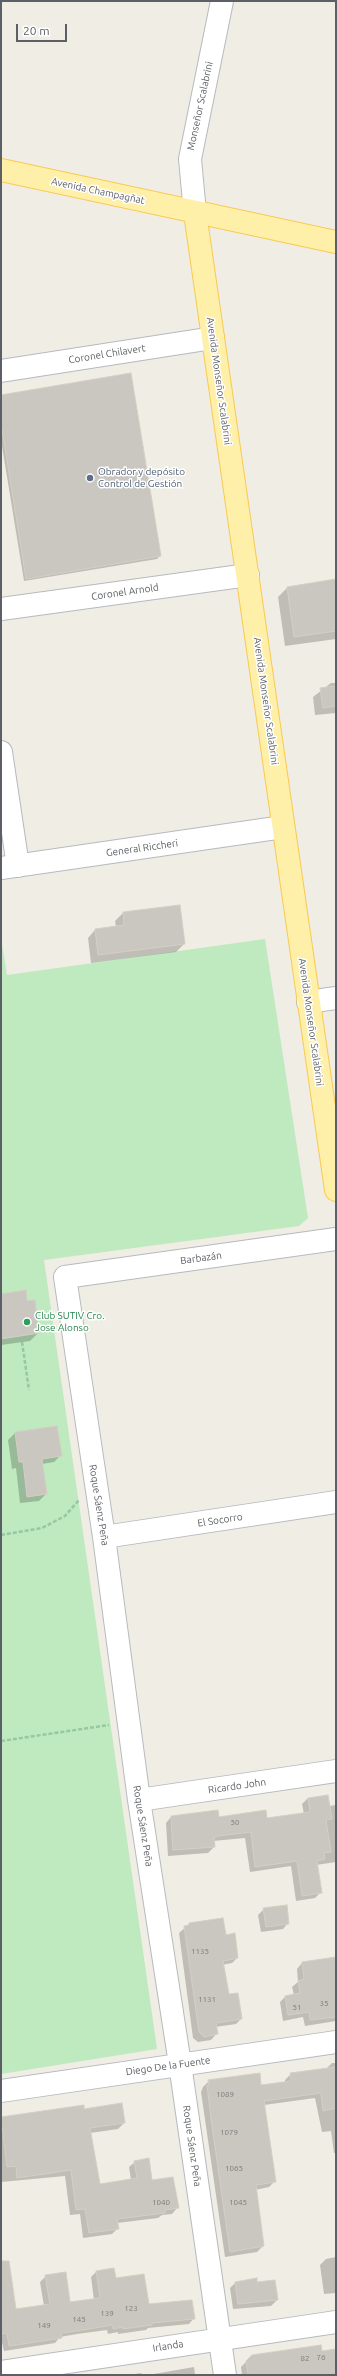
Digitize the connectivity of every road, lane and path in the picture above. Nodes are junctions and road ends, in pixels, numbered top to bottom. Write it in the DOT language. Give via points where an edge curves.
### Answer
graph roads {
  1 [pos="222,1"];
  2 [pos="1,170"];
  3 [pos="195,213"];
  4 [pos="336,242"];
  5 [pos="213,338"];
  6 [pos="1,371"];
  7 [pos="248,575"];
  8 [pos="1,609"];
  9 [pos="1,752"];
  10 [pos="283,827"];
  11 [pos="10,867"];
  12 [pos="336,998"];
  13 [pos="308,1002"];
  14 [pos="336,1190"];
  15 [pos="336,1239"];
  16 [pos="65,1277"];
  17 [pos="22,1342"];
  18 [pos="29,1390"];
  19 [pos="95,1482"];
  20 [pos="336,1502"];
  21 [pos="1,1535"];
  22 [pos="104,1538"];
  23 [pos="128,1722"];
  24 [pos="1,1741"];
  25 [pos="336,1771"];
  26 [pos="139,1800"];
  27 [pos="336,2042"];
  28 [pos="180,2064"];
  29 [pos="1,2091"];
  30 [pos="336,2322"];
  31 [pos="220,2338"];
  32 [pos="1,2372"];
  33 [pos="225,2375"];
  1 -- 3 [label="street, Monseñor Scalabrini" via="190,159"];
  2 -- 3 [label="main road, Avenida Champagñat"];
  3 -- 4 [label="main road, Avenida Champagñat"];
  3 -- 5 [label="main road, Avenida Monseñor Scalabrini"];
  5 -- 6 [label="street, Coronel Chilavert"];
  5 -- 7 [label="main road, Avenida Monseñor Scalabrini"];
  7 -- 8 [label="street, Coronel Arnold"];
  7 -- 10 [label="main road, Avenida Monseñor Scalabrini"];
  9 -- 11 [label="street"];
  10 -- 11 [label="street, General Riccheri"];
  10 -- 13 [label="main road, Avenida Monseñor Scalabrini"];
  12 -- 13 [label="street"];
  13 -- 14 [label="main road, Avenida Monseñor Scalabrini"];
  15 -- 16 [label="street, Barbazán"];
  16 -- 19 [label="street, Roque Sáenz Peña"];
  17 -- 18 [label="path"];
  19 -- 21 [label="path" via="65,1516 42,1528"];
  19 -- 22 [label="street, Roque Sáenz Peña"];
  20 -- 22 [label="street, El Socorro"];
  22 -- 23 [label="street, Roque Sáenz Peña"];
  23 -- 24 [label="path"];
  23 -- 26 [label="street, Roque Sáenz Peña"];
  25 -- 26 [label="street, Ricardo John"];
  26 -- 28 [label="street, Roque Sáenz Peña"];
  27 -- 28 [label="street, Diego De la Fuente"];
  28 -- 29 [label="street, Diego De la Fuente"];
  28 -- 31 [label="street, Roque Sáenz Peña"];
  30 -- 31 [label="street, Irlanda"];
  31 -- 32 [label="street, Irlanda"];
  31 -- 33 [label="street, Roque Sáenz Peña"];
}
